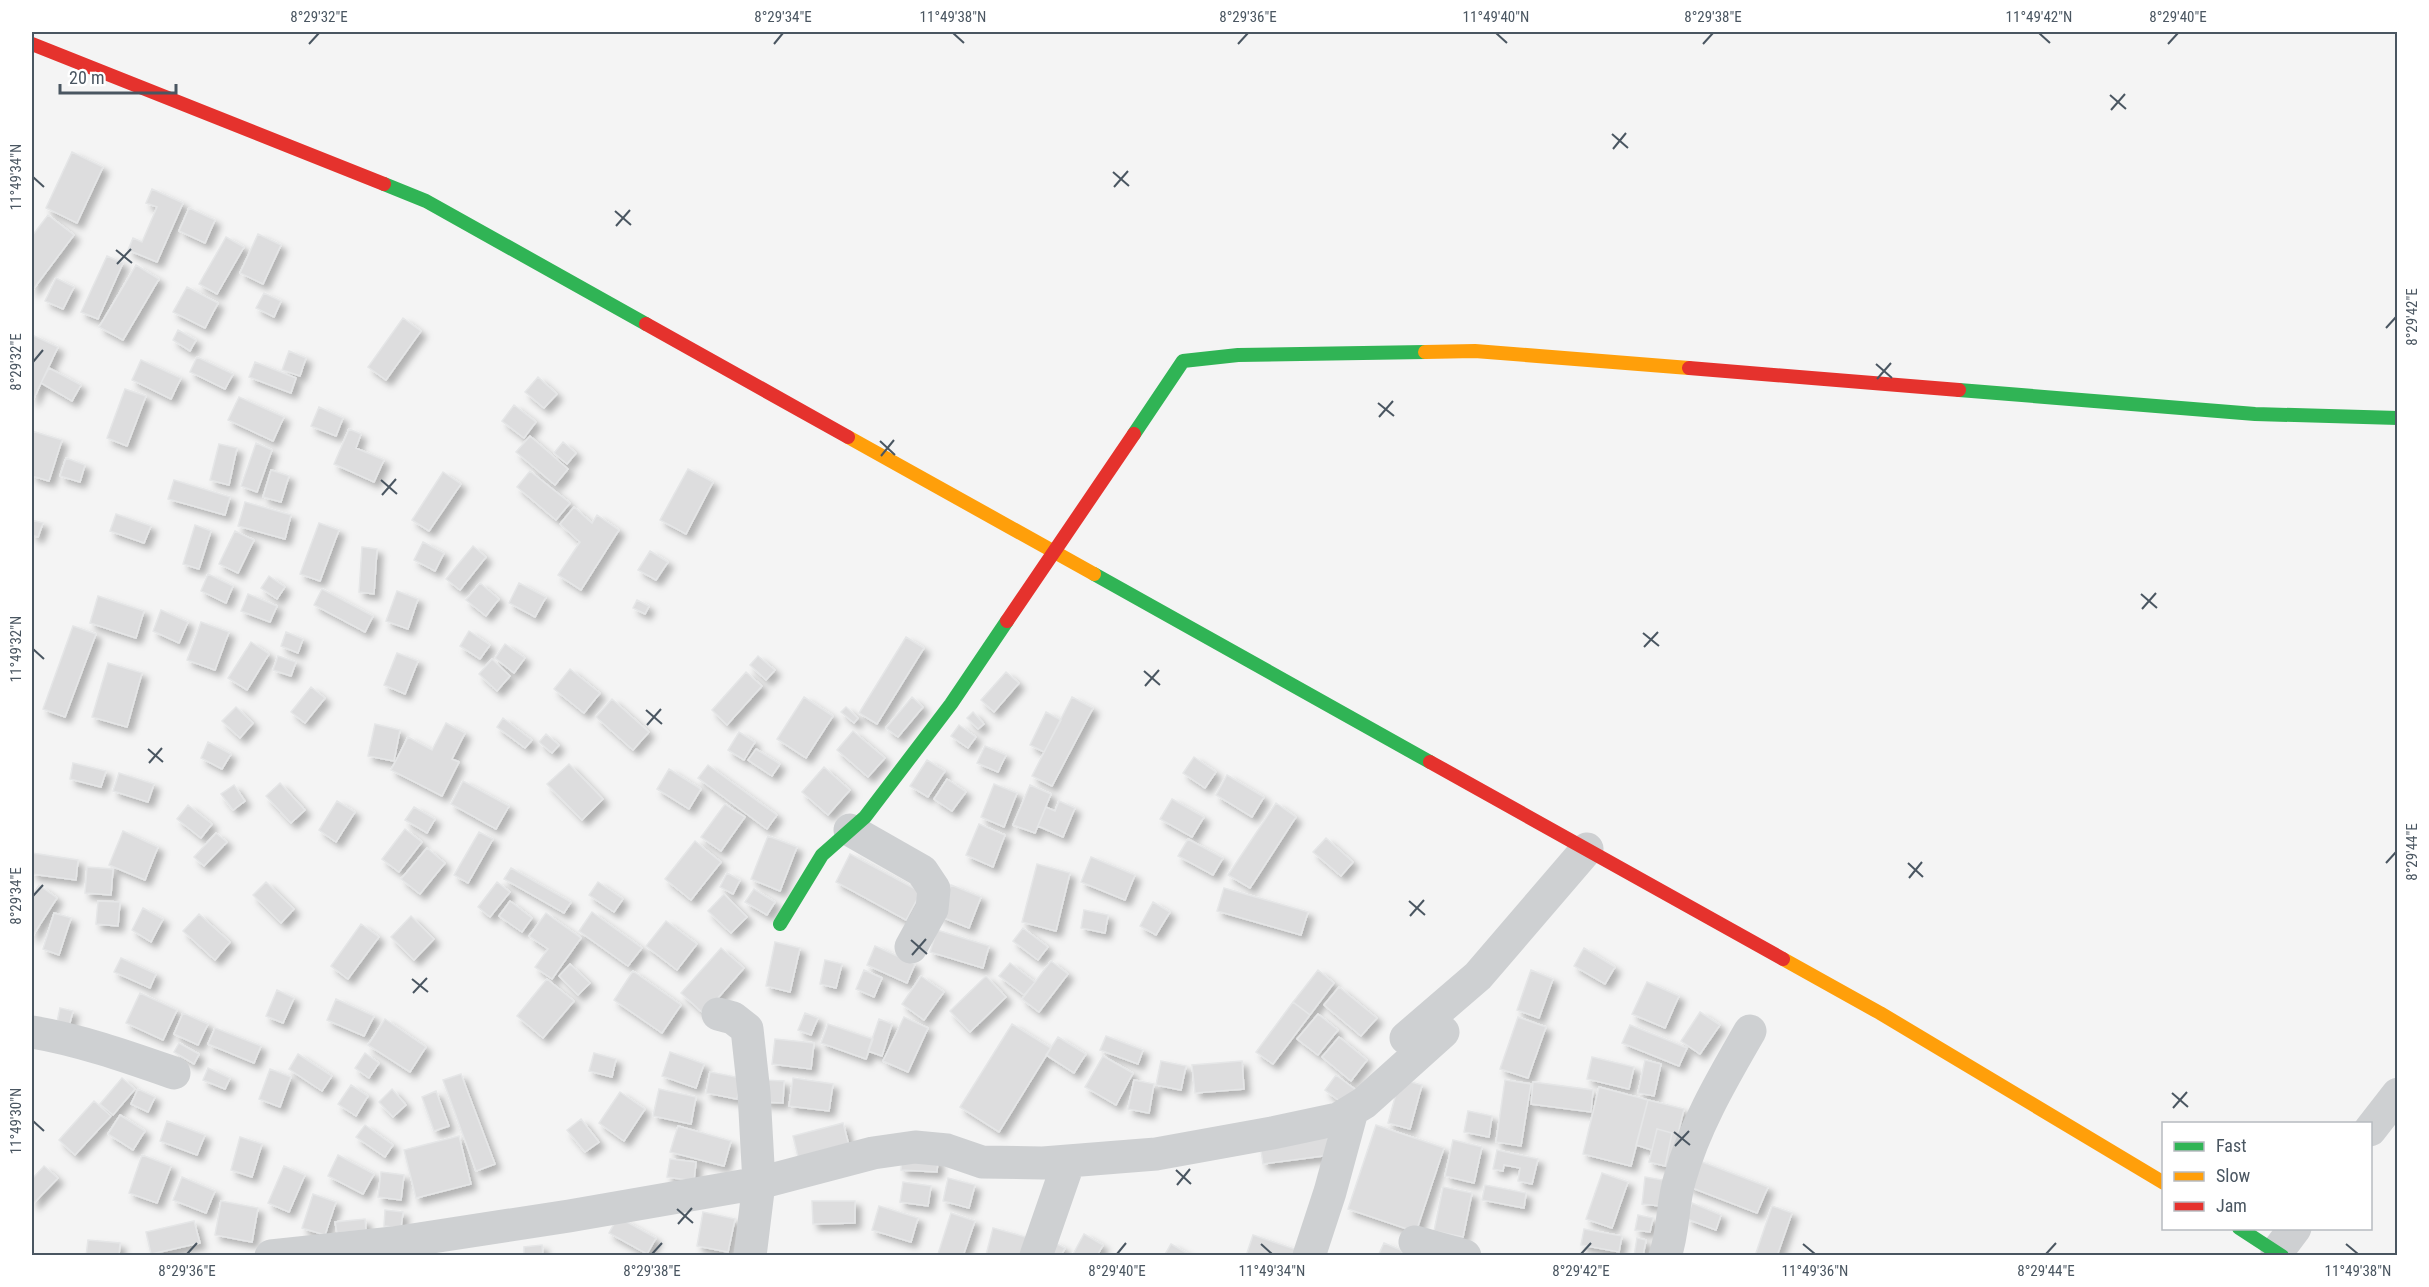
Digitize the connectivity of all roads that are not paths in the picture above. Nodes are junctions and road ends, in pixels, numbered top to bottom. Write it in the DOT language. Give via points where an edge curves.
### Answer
graph roads {
  1 [pos="32,44"];
  2 [pos="2397,418"];
  3 [pos="1054,551"];
  4 [pos="850,830"];
  5 [pos="1587,849"];
  6 [pos="780,924"];
  7 [pos="911,947"];
  8 [pos="718,1014"];
  9 [pos="1750,1031"];
  10 [pos="32,1032"];
  11 [pos="1443,1032"];
  12 [pos="1383,1058"];
  13 [pos="174,1073"];
  14 [pos="2397,1094"];
  15 [pos="1352,1111"];
  16 [pos="2372,1127"];
  17 [pos="1070,1161"];
  18 [pos="2162,1182"];
  19 [pos="759,1183"];
  20 [pos="2244,1230"];
  21 [pos="1415,1242"];
  22 [pos="2285,1245"];
  23 [pos="393,1249"];
  24 [pos="271,1256"];
  25 [pos="750,1256"];
  26 [pos="1036,1256"];
  27 [pos="1309,1256"];
  28 [pos="1465,1256"];
  29 [pos="1665,1256"];
  1 -- 3 [label="street" via="426,201"];
  2 -- 3 [label="street" via="2255,414 1475,351 1238,355 1183,361"];
  3 -- 4 [label="street" via="951,704 865,817"];
  3 -- 5 [label="street"];
  4 -- 6 [label="street" via="822,855"];
  4 -- 7 [label="street" via="922,871 934,890 932,909"];
  5 -- 12 [label="street" via="1479,976"];
  5 -- 18 [label="street" via="1880,1013"];
  8 -- 19 [label="street" via="733,1018 747,1029"];
  9 -- 29 [label="street" via="1694,1135 1679,1179"];
  10 -- 13 [label="street"];
  11 -- 15 [label="street"];
  14 -- 16 [label="street"];
  15 -- 17 [label="street" via="1338,1119 1156,1154"];
  15 -- 27 [label="street"];
  17 -- 19 [label="street" via="982,1162 947,1150 915,1147 873,1153"];
  17 -- 26 [label="street"];
  19 -- 23 [label="street"];
  19 -- 25 [label="street"];
  20 -- 22 [label="street"];
  21 -- 28 [label="street"];
  23 -- 24 [label="street"];
}
